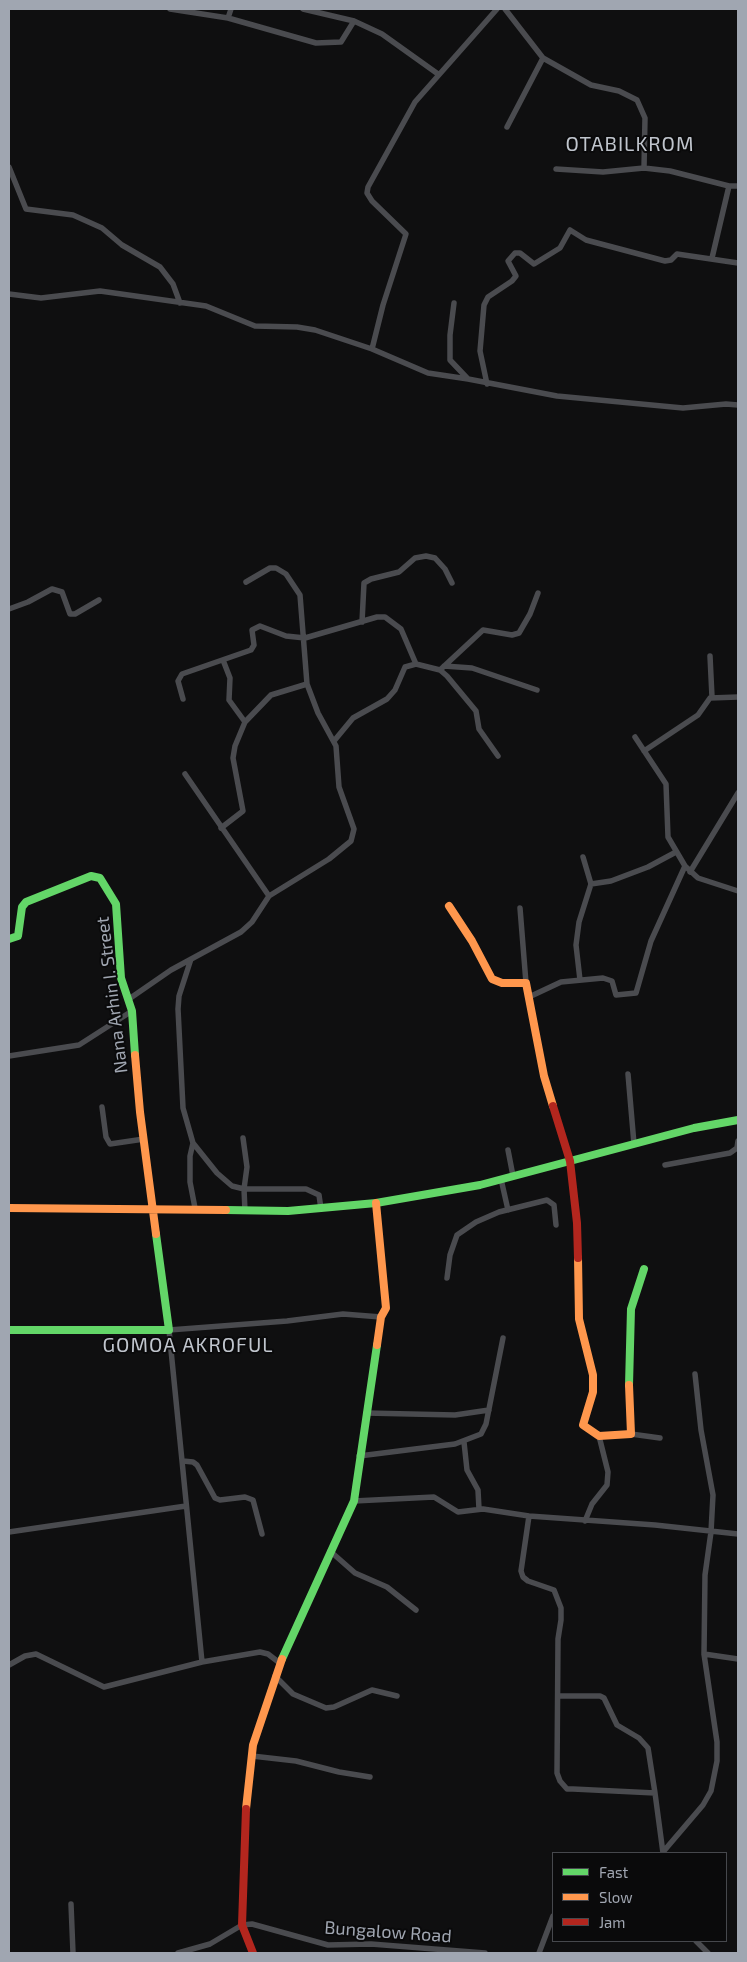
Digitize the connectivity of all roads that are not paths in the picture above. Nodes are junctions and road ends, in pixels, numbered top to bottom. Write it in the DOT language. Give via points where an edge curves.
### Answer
graph roads {
  1 [pos="170,9"];
  2 [pos="231,9"];
  3 [pos="303,9"];
  4 [pos="497,9"];
  5 [pos="505,9"];
  6 [pos="228,18"];
  7 [pos="354,21"];
  8 [pos="543,58"];
  9 [pos="438,74"];
  10 [pos="507,127"];
  11 [pos="9,167"];
  12 [pos="644,168"];
  13 [pos="556,169"];
  14 [pos="728,186"];
  15 [pos="738,186"];
  16 [pos="712,258"];
  17 [pos="738,263"];
  18 [pos="9,294"];
  19 [pos="180,303"];
  20 [pos="454,303"];
  21 [pos="372,349"];
  22 [pos="468,379"];
  23 [pos="487,384"];
  24 [pos="738,405"];
  25 [pos="246,582"];
  26 [pos="452,583"];
  27 [pos="538,593"];
  28 [pos="98,600"];
  29 [pos="9,609"];
  30 [pos="362,622"];
  31 [pos="305,638"];
  32 [pos="710,656"];
  33 [pos="223,660"];
  34 [pos="416,664"];
  35 [pos="442,668"];
  36 [pos="307,684"];
  37 [pos="537,690"];
  38 [pos="712,697"];
  39 [pos="738,697"];
  40 [pos="183,699"];
  41 [pos="245,722"];
  42 [pos="634,737"];
  43 [pos="334,741"];
  44 [pos="644,752"];
  45 [pos="498,756"];
  46 [pos="185,774"];
  47 [pos="738,793"];
  48 [pos="222,828"];
  49 [pos="676,852"];
  50 [pos="583,857"];
  51 [pos="684,866"];
  52 [pos="690,872"];
  53 [pos="590,884"];
  54 [pos="738,891"];
  55 [pos="269,896"];
  56 [pos="449,906"];
  57 [pos="520,908"];
  58 [pos="9,939"];
  59 [pos="190,960"];
  60 [pos="580,980"];
  61 [pos="526,983"];
  62 [pos="529,997"];
  63 [pos="129,998"];
  64 [pos="132,1011"];
  65 [pos="9,1056"];
  66 [pos="628,1074"];
  67 [pos="102,1107"];
  68 [pos="738,1120"];
  69 [pos="243,1138"];
  70 [pos="144,1139"];
  71 [pos="738,1141"];
  72 [pos="193,1143"];
  73 [pos="634,1144"];
  74 [pos="508,1150"];
  75 [pos="570,1161"];
  76 [pos="665,1165"];
  77 [pos="513,1176"];
  78 [pos="501,1179"];
  79 [pos="244,1189"];
  80 [pos="376,1203"];
  81 [pos="9,1208"];
  82 [pos="152,1208"];
  83 [pos="195,1208"];
  84 [pos="321,1209"];
  85 [pos="508,1210"];
  86 [pos="245,1211"];
  87 [pos="556,1225"];
  88 [pos="644,1269"];
  89 [pos="447,1278"];
  90 [pos="381,1317"];
  91 [pos="9,1330"];
  92 [pos="169,1330"];
  93 [pos="503,1338"];
  94 [pos="695,1374"];
  95 [pos="490,1410"];
  96 [pos="366,1412"];
  97 [pos="631,1434"];
  98 [pos="599,1436"];
  99 [pos="660,1438"];
  100 [pos="464,1442"];
  101 [pos="359,1456"];
  102 [pos="183,1461"];
  103 [pos="354,1500"];
  104 [pos="186,1506"];
  105 [pos="478,1509"];
  106 [pos="530,1516"];
  107 [pos="585,1521"];
  108 [pos="9,1532"];
  109 [pos="711,1532"];
  110 [pos="262,1534"];
  111 [pos="738,1534"];
  112 [pos="330,1551"];
  113 [pos="416,1610"];
  114 [pos="704,1654"];
  115 [pos="738,1659"];
  116 [pos="202,1662"];
  117 [pos="281,1664"];
  118 [pos="9,1666"];
  119 [pos="275,1676"];
  120 [pos="397,1696"];
  121 [pos="558,1696"];
  122 [pos="252,1756"];
  123 [pos="370,1777"];
  124 [pos="655,1793"];
  125 [pos="663,1852"];
  126 [pos="664,1852"];
  127 [pos="71,1904"];
  128 [pos="552,1919"];
  129 [pos="242,1925"];
  130 [pos="697,1942"];
  131 [pos="73,1953"];
  132 [pos="178,1953"];
  133 [pos="186,1953"];
  134 [pos="253,1953"];
  135 [pos="485,1953"];
  136 [pos="539,1953"];
  137 [pos="708,1953"];
  1 -- 6 [label="street"];
  2 -- 6 [label="street"];
  3 -- 7 [label="street"];
  4 -- 9 [label="street"];
  5 -- 8 [label="street"];
  6 -- 7 [label="street" via="316,43 340,42"];
  7 -- 9 [label="street" via="382,34"];
  8 -- 10 [label="street"];
  8 -- 12 [label="street" via="591,85 637,100 645,118"];
  9 -- 21 [label="street" via="415,102 368,187 367,193 372,201 405,231 406,237"];
  11 -- 19 [label="street" via="26,210 73,215 102,228 124,246 160,267 169,277"];
  12 -- 13 [label="street" via="603,172"];
  12 -- 14 [label="street" via="670,171"];
  14 -- 15 [label="street"];
  14 -- 16 [label="street"];
  16 -- 17 [label="street"];
  16 -- 23 [label="street" via="678,254 668,261 652,259 586,240 570,230 560,248 534,264 520,253 515,253 508,261 516,276 488,297 484,305 480,351"];
  18 -- 19 [label="street" via="41,298 100,290"];
  19 -- 21 [label="street" via="211,307 255,326 309,328"];
  20 -- 22 [label="street" via="450,360"];
  21 -- 22 [label="street" via="428,373"];
  22 -- 23 [label="street"];
  23 -- 24 [label="street" via="557,396 683,408"];
  25 -- 31 [label="street" via="270,568 282,570 300,595"];
  26 -- 30 [label="street" via="435,558 415,558 399,572 371,578 364,583"];
  27 -- 35 [label="street" via="519,633 483,630"];
  28 -- 29 [label="street" via="70,614 62,592 52,589"];
  30 -- 31 [label="street"];
  30 -- 34 [label="street" via="385,617 397,624"];
  31 -- 33 [label="street" via="255,627 251,634 254,645 251,650"];
  31 -- 36 [label="street"];
  32 -- 38 [label="street"];
  33 -- 40 [label="street" via="182,674 178,681"];
  33 -- 41 [label="street" via="230,678 229,700"];
  34 -- 35 [label="street"];
  34 -- 43 [label="street" via="405,667 395,690 387,699 353,718"];
  35 -- 37 [label="street" via="472,668"];
  35 -- 45 [label="street" via="476,711 479,729"];
  36 -- 41 [label="street" via="271,695"];
  36 -- 43 [label="street"];
  38 -- 39 [label="street"];
  38 -- 44 [label="street" via="698,715"];
  41 -- 48 [label="street" via="233,758 242,811"];
  42 -- 44 [label="street"];
  43 -- 55 [label="street" via="338,752 339,787 353,823 354,835 329,859"];
  44 -- 49 [label="street" via="666,784 666,830"];
  46 -- 48 [label="street"];
  47 -- 52 [label="street"];
  48 -- 55 [label="street"];
  49 -- 51 [label="street"];
  49 -- 53 [label="street" via="611,881"];
  50 -- 53 [label="street"];
  51 -- 52 [label="street"];
  51 -- 60 [label="street" via="651,941 636,993 616,995 612,981 607,978"];
  52 -- 54 [label="street" via="705,881"];
  53 -- 60 [label="street" via="575,949"];
  55 -- 59 [label="street" via="246,928"];
  56 -- 61 [label="street" via="492,979 502,983"];
  57 -- 61 [label="street"];
  58 -- 63 [label="street, Nana Arhin I. Street" via="18,936 22,907 26,902 98,876 117,909 122,978"];
  59 -- 63 [label="street"];
  59 -- 72 [label="street" via="178,1009 182,1102"];
  60 -- 62 [label="street" via="561,982"];
  61 -- 62 [label="street"];
  62 -- 75 [label="street" via="544,1076"];
  63 -- 64 [label="street, Nana Arhin I. Street"];
  64 -- 65 [label="street" via="79,1045"];
  64 -- 70 [label="street, Nana Arhin I. Street"];
  66 -- 73 [label="street"];
  67 -- 70 [label="street" via="110,1144"];
  68 -- 73 [label="street"];
  69 -- 79 [label="street" via="247,1167"];
  70 -- 82 [label="street, Nana Arhin I. Street"];
  71 -- 76 [label="street" via="737,1148 730,1153"];
  72 -- 79 [label="street" via="228,1184"];
  72 -- 83 [label="street" via="190,1182"];
  73 -- 75 [label="street"];
  74 -- 77 [label="street"];
  75 -- 77 [label="street"];
  75 -- 98 [label="street" via="578,1228 579,1319 594,1375 584,1422 586,1428"];
  77 -- 78 [label="street"];
  78 -- 80 [label="street" via="426,1196"];
  78 -- 85 [label="street"];
  79 -- 84 [label="street" via="306,1189 319,1195"];
  79 -- 86 [label="street"];
  80 -- 84 [label="street"];
  80 -- 90 [label="street" via="386,1303"];
  81 -- 82 [label="street"];
  82 -- 83 [label="street"];
  82 -- 92 [label="street, Nana Arhin I. Street"];
  83 -- 86 [label="street"];
  84 -- 86 [label="street"];
  85 -- 87 [label="street" via="550,1201 554,1206"];
  85 -- 89 [label="street" via="459,1233 450,1255"];
  88 -- 97 [label="street" via="632,1309"];
  90 -- 92 [label="street" via="343,1314"];
  90 -- 96 [label="street"];
  91 -- 92 [label="street"];
  92 -- 102 [label="street"];
  93 -- 95 [label="street"];
  94 -- 109 [label="street" via="713,1495"];
  95 -- 96 [label="street" via="455,1415"];
  95 -- 100 [label="street" via="484,1430"];
  96 -- 101 [label="street"];
  97 -- 98 [label="street"];
  97 -- 99 [label="street"];
  98 -- 107 [label="street" via="608,1472 607,1485 592,1504"];
  100 -- 101 [label="street"];
  100 -- 105 [label="street" via="467,1470 478,1490"];
  101 -- 103 [label="street"];
  102 -- 104 [label="street"];
  102 -- 110 [label="street" via="197,1465 216,1498 245,1497 253,1500"];
  103 -- 105 [label="street" via="434,1498 458,1512"];
  103 -- 112 [label="street"];
  104 -- 108 [label="street"];
  104 -- 116 [label="street"];
  105 -- 106 [label="street"];
  106 -- 107 [label="street"];
  106 -- 121 [label="street" via="521,1571 528,1581 554,1590 558,1597 562,1620 558,1639"];
  107 -- 109 [label="street"];
  109 -- 111 [label="street"];
  109 -- 114 [label="street" via="705,1575"];
  112 -- 113 [label="street" via="356,1573 388,1587"];
  112 -- 117 [label="street"];
  114 -- 115 [label="street"];
  114 -- 126 [label="street" via="717,1761 703,1805"];
  116 -- 117 [label="street" via="260,1652"];
  116 -- 118 [label="street" via="104,1687 36,1654"];
  117 -- 119 [label="street"];
  119 -- 120 [label="street" via="293,1694 326,1708 372,1690"];
  119 -- 122 [label="street"];
  121 -- 124 [label="street" via="604,1698 617,1725 639,1738 648,1748"];
  121 -- 124 [label="street" via="557,1773 567,1789"];
  122 -- 123 [label="street" via="296,1761"];
  122 -- 129 [label="street" via="246,1812"];
  124 -- 125 [label="street"];
  127 -- 131 [label="street"];
  128 -- 136 [label="street"];
  129 -- 133 [label="street" via="223,1938"];
  129 -- 134 [label="street"];
  129 -- 135 [label="street, Bungalow Road" via="252,1924 328,1945 371,1944"];
  130 -- 137 [label="street"];
  132 -- 133 [label="street"];
}
